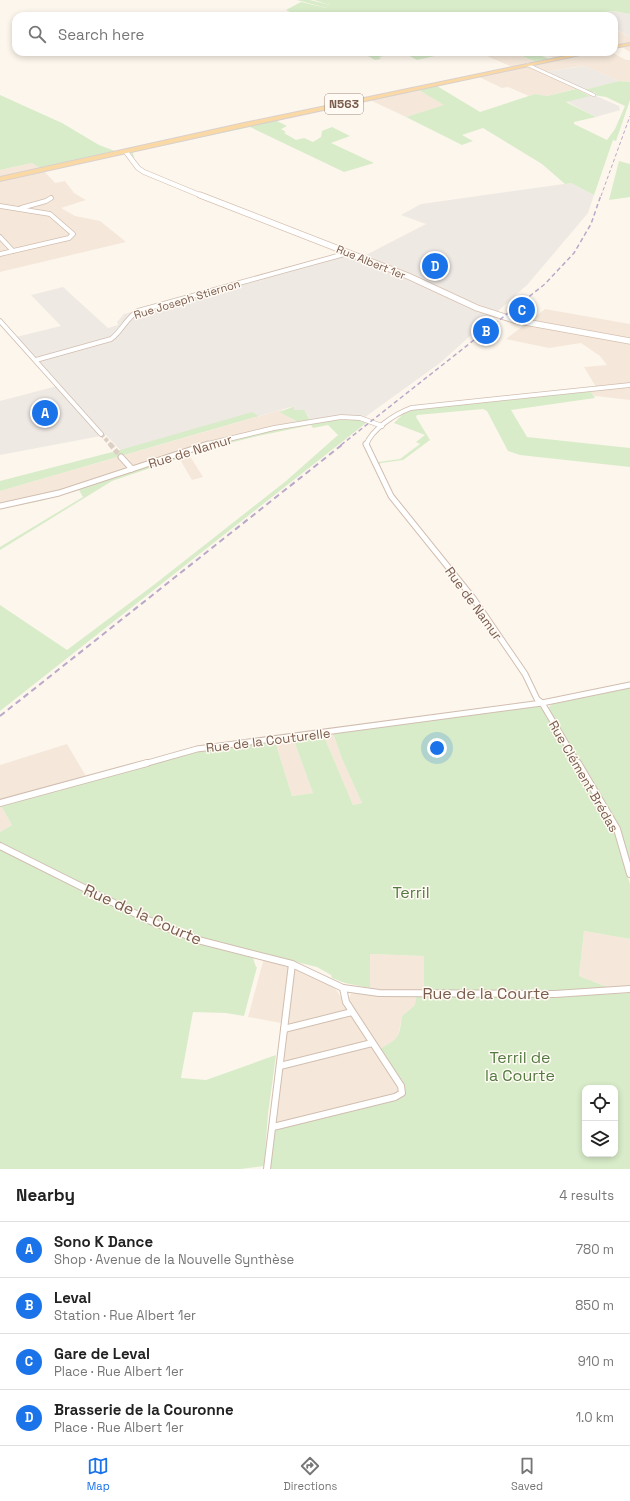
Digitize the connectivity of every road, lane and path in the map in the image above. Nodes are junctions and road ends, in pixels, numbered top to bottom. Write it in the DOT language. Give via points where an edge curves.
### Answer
graph roads {
  1 [pos="630,44"];
  2 [pos="618,46"];
  3 [pos="575,56"];
  4 [pos="528,65"];
  5 [pos="594,95"];
  6 [pos="124,152"];
  7 [pos="0,179"];
  8 [pos="51,198"];
  9 [pos="0,206"];
  10 [pos="18,209"];
  11 [pos="0,237"];
  12 [pos="13,251"];
  13 [pos="348,253"];
  14 [pos="0,254"];
  15 [pos="0,321"];
  16 [pos="630,341"];
  17 [pos="36,360"];
  18 [pos="630,385"];
  19 [pos="382,426"];
  20 [pos="101,434"];
  21 [pos="121,456"];
  22 [pos="132,469"];
  23 [pos="0,506"];
  24 [pos="630,685"];
  25 [pos="542,703"];
  26 [pos="0,803"];
  27 [pos="0,846"];
  28 [pos="630,874"];
  29 [pos="292,964"];
  30 [pos="343,988"];
  31 [pos="630,989"];
  32 [pos="352,1012"];
  33 [pos="284,1029"];
  34 [pos="372,1043"];
  35 [pos="280,1066"];
  36 [pos="273,1127"];
  37 [pos="267,1169"];
  1 -- 2 [label="main road"];
  3 -- 4 [label="main road, N563"];
  4 -- 5 [label="street"];
  4 -- 6 [label="main road, N563"];
  6 -- 7 [label="main road, N563"];
  6 -- 13 [label="street, Rue Albert 1er" via="142,172"];
  8 -- 10 [label="street"];
  9 -- 10 [label="street"];
  10 -- 12 [label="street" via="50,214 73,236"];
  11 -- 12 [label="street"];
  12 -- 14 [label="street"];
  13 -- 16 [label="street, Rue Albert 1er" via="496,315"];
  13 -- 17 [label="street, Rue Joseph Stiernon" via="138,311 129,316 111,339"];
  15 -- 17 [label="street"];
  17 -- 20 [label="street"];
  18 -- 19 [label="street, Rue de Namur" via="411,408"];
  19 -- 22 [label="street, Rue de Namur" via="351,417 311,421 198,447"];
  19 -- 25 [label="street, Rue de Namur" via="367,440 366,445 388,491 473,598"];
  21 -- 22 [label="street"];
  22 -- 23 [label="street, Rue de Namur" via="58,493"];
  24 -- 25 [label="street, Rue de la Couturelle"];
  25 -- 26 [label="street, Rue de la Couturelle" via="197,749"];
  25 -- 28 [label="street, Rue Clément Brédas" via="616,829"];
  27 -- 29 [label="street, Rue de la Courte" via="148,920 182,934"];
  29 -- 30 [label="street, Rue de la Courte"];
  29 -- 33 [label="street"];
  30 -- 31 [label="street, Rue de la Courte" via="379,993 498,994 556,994"];
  30 -- 32 [label="street" via="346,1002"];
  32 -- 33 [label="street"];
  32 -- 34 [label="street"];
  33 -- 35 [label="street"];
  34 -- 35 [label="street"];
  34 -- 36 [label="street" via="401,1086 400,1095"];
  35 -- 36 [label="street"];
  36 -- 37 [label="street"];
}
